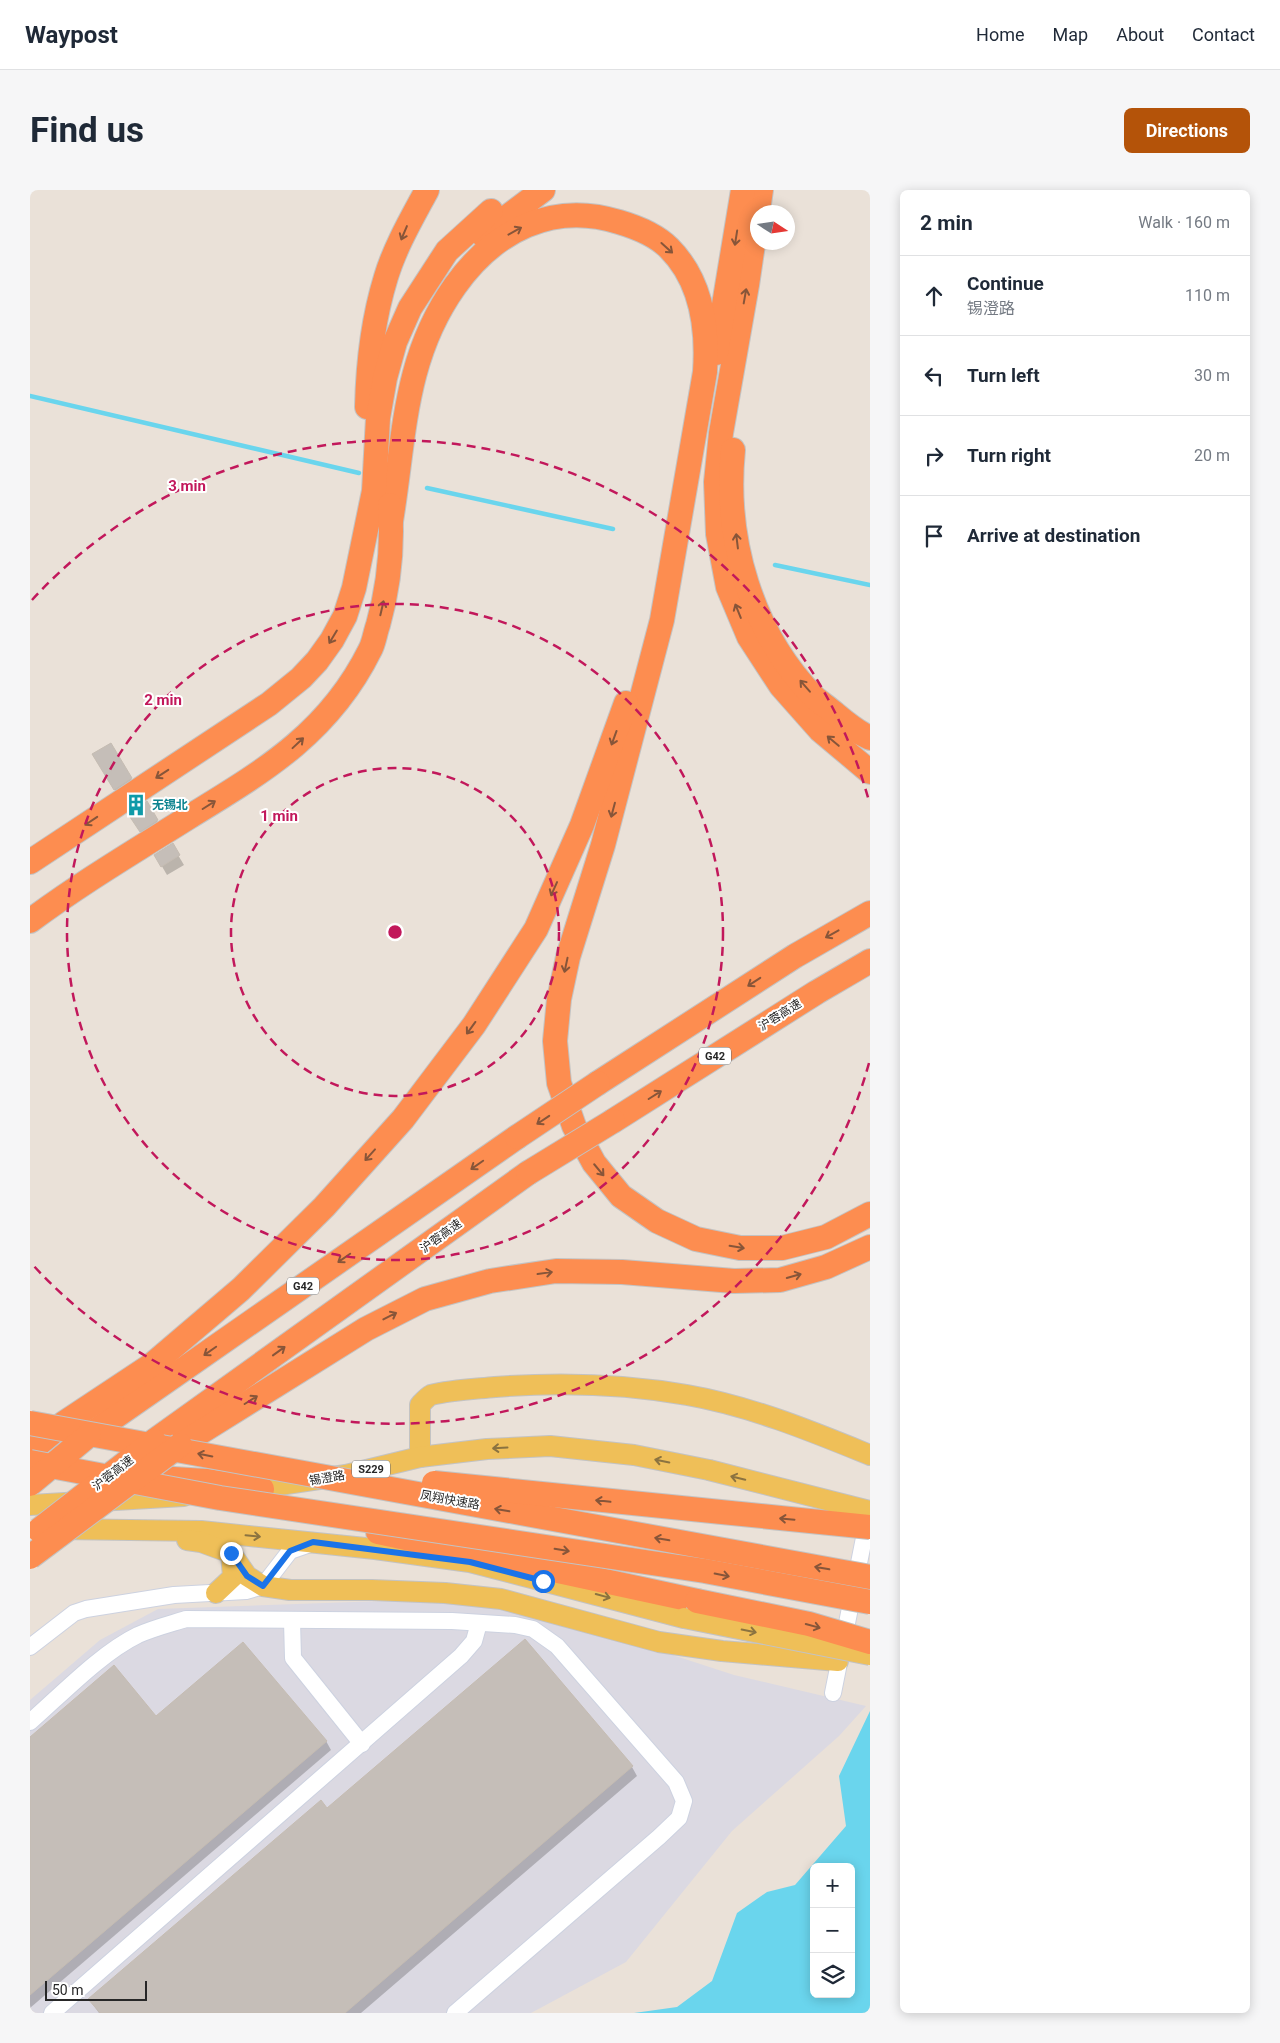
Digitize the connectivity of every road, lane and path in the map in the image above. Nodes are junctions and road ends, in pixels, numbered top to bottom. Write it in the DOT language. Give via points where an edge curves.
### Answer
graph roads {
  1 [pos="427,190"];
  2 [pos="521,190"];
  3 [pos="543,190"];
  4 [pos="743,190"];
  5 [pos="760,190"];
  6 [pos="738,333"];
  7 [pos="683,507"];
  8 [pos="392,521"];
  9 [pos="360,558"];
  10 [pos="870,738"];
  11 [pos="870,772"];
  12 [pos="30,862"];
  13 [pos="870,913"];
  14 [pos="30,921"];
  15 [pos="870,961"];
  16 [pos="870,1214"];
  17 [pos="870,1247"];
  18 [pos="30,1423"];
  19 [pos="30,1451"];
  20 [pos="870,1456"];
  21 [pos="420,1457"];
  22 [pos="30,1462"];
  23 [pos="241,1462"];
  24 [pos="30,1474"];
  25 [pos="30,1484"];
  26 [pos="262,1489"];
  27 [pos="220,1498"];
  28 [pos="30,1505"];
  29 [pos="870,1510"];
  30 [pos="870,1527"];
  31 [pos="30,1529"];
  32 [pos="96,1530"];
  33 [pos="30,1537"];
  34 [pos="313,1542"];
  35 [pos="231,1553"];
  36 [pos="30,1557"];
  37 [pos="870,1577"];
  38 [pos="263,1586"];
  39 [pos="216,1593"];
  40 [pos="870,1602"];
  41 [pos="292,1621"];
  42 [pos="479,1623"];
  43 [pos="870,1642"];
  44 [pos="30,1647"];
  45 [pos="870,1655"];
  46 [pos="838,1661"];
  47 [pos="833,1693"];
  48 [pos="30,1722"];
  49 [pos="362,1744"];
  50 [pos="64,2009"];
  51 [pos="455,2013"];
  1 -- 9 [label="highway, one-way" via="386,276 374,328 368,381"];
  2 -- 9 [label="highway" via="496,207 447,250 410,308 395,342 378,418 374,491"];
  3 -- 8 [label="highway" via="489,229 465,254 424,311 408,346 397,378 392,414 389,480"];
  4 -- 7 [label="highway, one-way" via="709,392"];
  6 -- 5 [label="highway, one-way"];
  10 -- 6 [label="highway, one-way" via="850,728 803,684 766,632 748,590 737,546 733,502"];
  11 -- 6 [label="highway, one-way" via="820,730 781,686 749,637 728,587 718,534 716,482"];
  8 -- 7 [label="highway, one-way" via="412,381 437,315 455,286 497,242 534,222 577,215 633,226 668,248 692,282 700,303 707,347 705,372"];
  7 -- 16 [label="highway, one-way" via="662,620 603,846 568,957 555,1041 559,1083 574,1126 594,1163 620,1196 657,1221 696,1238 740,1248 782,1248 826,1237"];
  7 -- 19 [label="highway, one-way" via="620,721 582,825 536,929 474,1025 403,1118 324,1207 248,1282 153,1364 64,1423"];
  14 -- 8 [label="highway, one-way" via="69,892 260,774 325,717 351,684 371,648 386,591"];
  9 -- 12 [label="highway, one-way" via="345,616 332,640 301,678 254,715"];
  13 -- 25 [label="highway, G42, one-way, bridge" via="795,956 517,1137 89,1435"];
  33 -- 15 [label="highway, 沪蓉高速 / G42, one-way, bridge" via="154,1441 528,1173"];
  36 -- 17 [label="highway, one-way, bridge" via="180,1445 366,1329 425,1299 490,1281 556,1271 622,1272 734,1281 780,1280 826,1266"];
  23 -- 18 [label="highway, 凤翔快速路, one-way, bridge"];
  20 -- 21 [label="main road" via="746,1409 688,1395 548,1383 429,1396 420,1405"];
  21 -- 26 [label="main road, 锡澄路 / S229" via="346,1475"];
  29 -- 21 [label="main road, 锡澄路 / S229, one-way, bridge" via="634,1455 550,1446"];
  22 -- 27 [label="highway, bridge"];
  30 -- 23 [label="highway, one-way, bridge"];
  37 -- 23 [label="highway, 凤翔快速路, one-way, bridge"];
  24 -- 26 [label="highway" via="166,1478"];
  26 -- 28 [label="main road, 锡澄路 / S229"];
  27 -- 40 [label="highway, one-way, bridge" via="705,1571"];
  27 -- 43 [label="highway, one-way, bridge" via="809,1624"];
  29 -- 46 [label="street"];
  31 -- 32 [label="main road"];
  32 -- 34 [label="main road, one-way" via="200,1531"];
  32 -- 35 [label="main road" via="201,1542"];
  34 -- 38 [label="street" via="290,1551"];
  34 -- 45 [label="main road, one-way, bridge" via="470,1562 684,1618"];
  35 -- 38 [label="main road" via="247,1576"];
  35 -- 39 [label="main road" via="233,1577"];
  38 -- 39 [label="street"];
  38 -- 46 [label="main road" via="290,1590 444,1593 501,1599 659,1642"];
  39 -- 44 [label="street" via="174,1595 86,1608 74,1613"];
  41 -- 42 [label="street"];
  41 -- 48 [label="street" via="186,1619 154,1628 108,1654"];
  41 -- 49 [label="street" via="293,1658"];
  42 -- 49 [label="street" via="474,1641 461,1656"];
  42 -- 51 [label="street" via="533,1628 557,1646 676,1782 684,1801 679,1818"];
  46 -- 47 [label="street"];
  49 -- 50 [label="street"];
}
